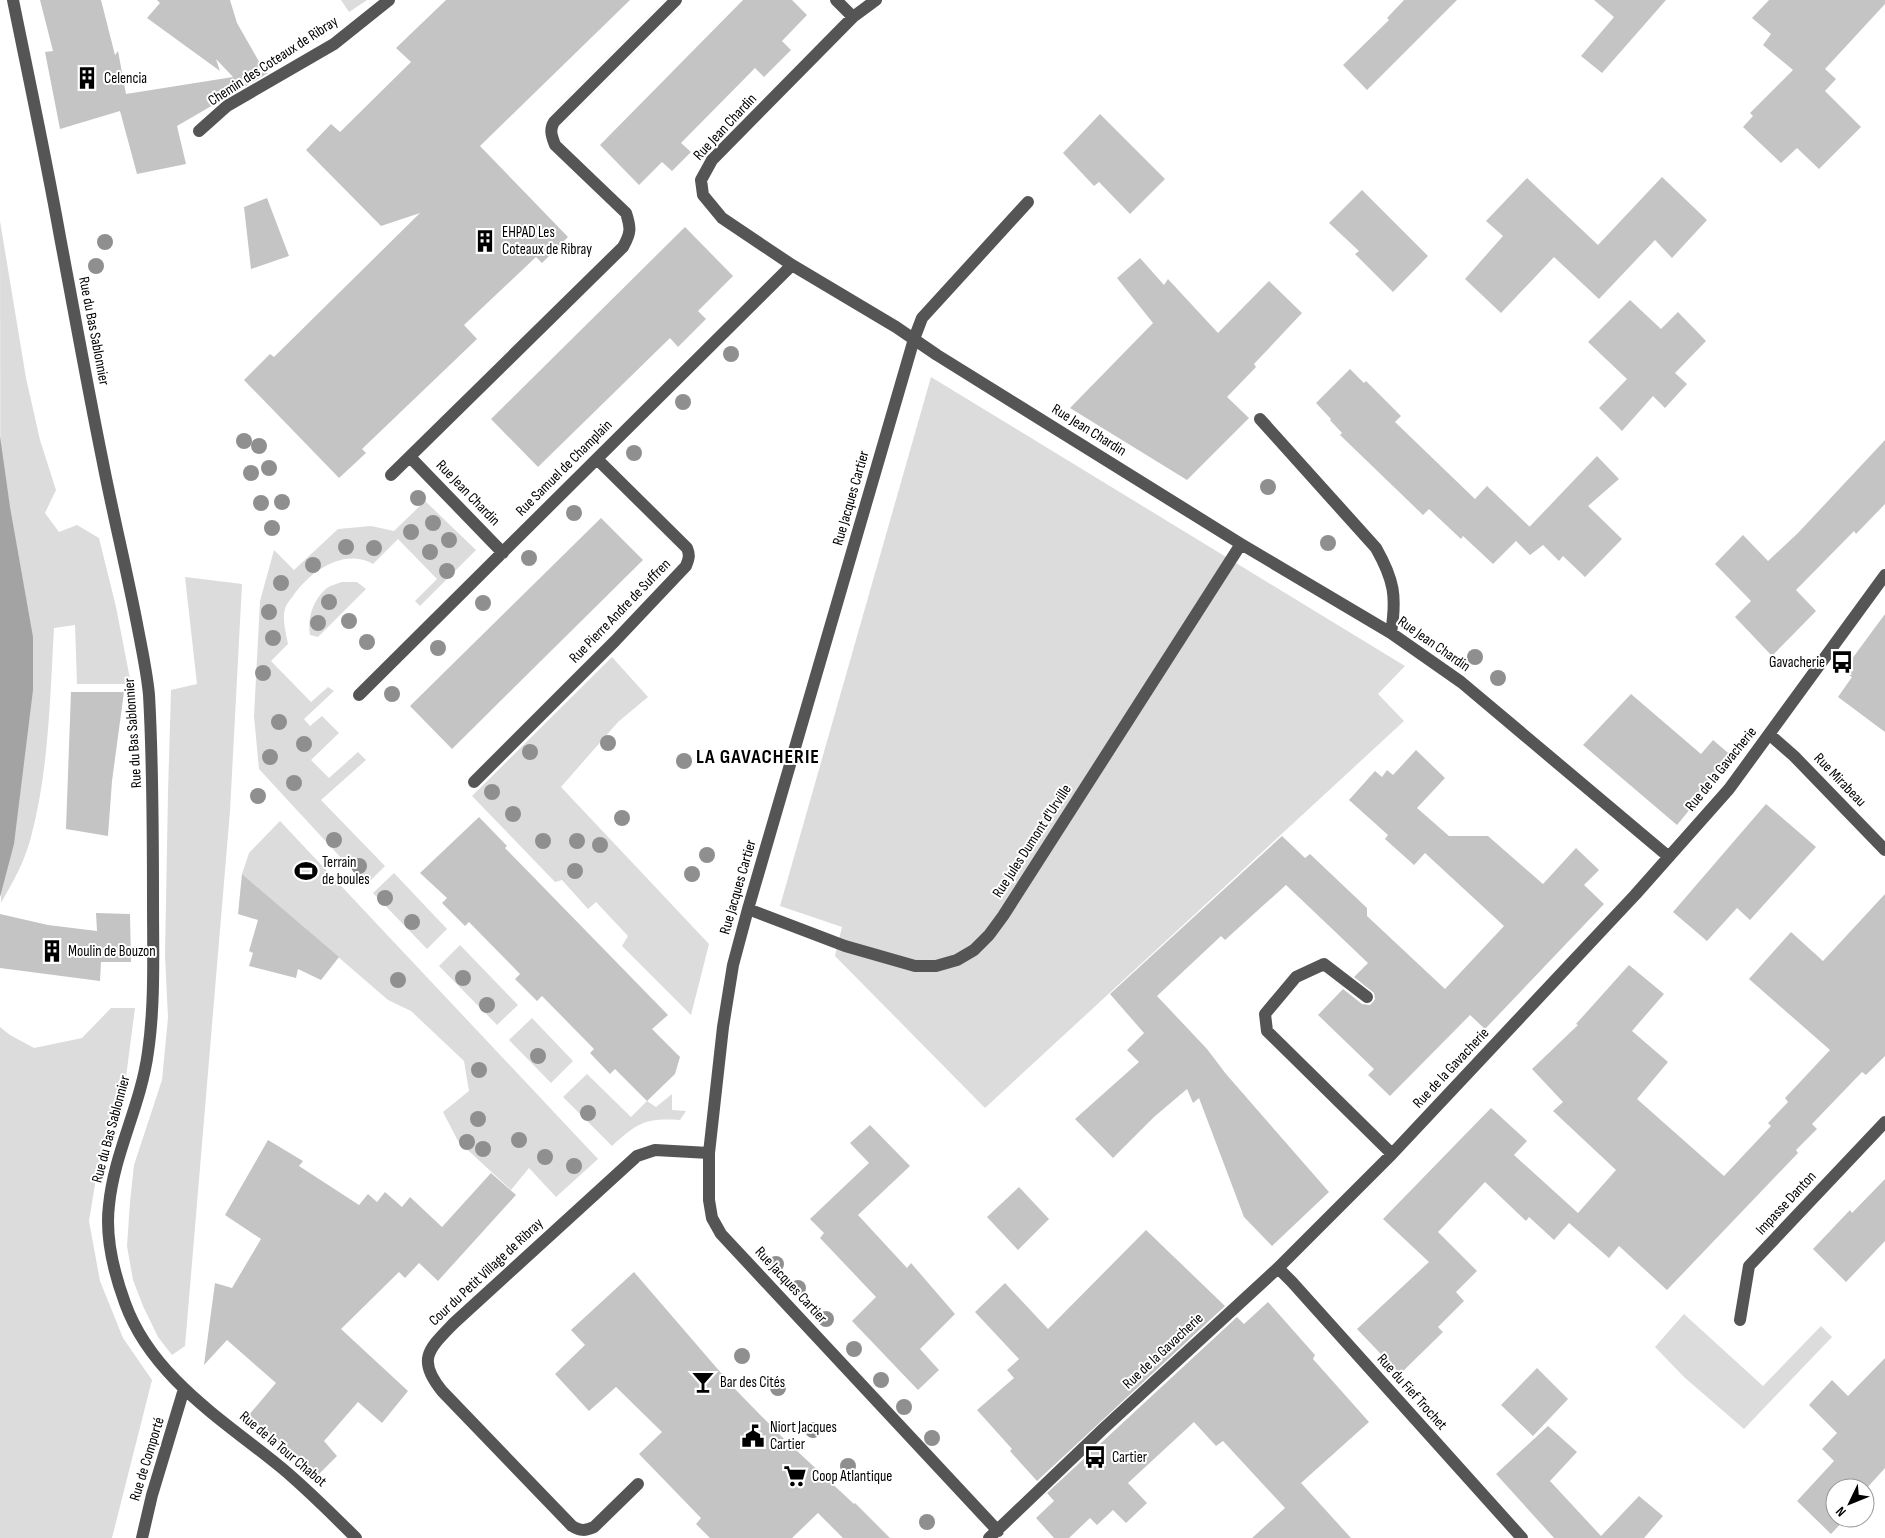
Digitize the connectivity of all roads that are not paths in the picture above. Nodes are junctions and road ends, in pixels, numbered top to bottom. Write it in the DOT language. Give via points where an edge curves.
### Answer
graph roads {
  1 [pos="13,0"];
  2 [pos="389,0"];
  3 [pos="676,0"];
  4 [pos="836,0"];
  5 [pos="876,0"];
  6 [pos="853,17"];
  7 [pos="199,131"];
  8 [pos="1028,202"];
  9 [pos="792,265"];
  10 [pos="914,339"];
  11 [pos="1260,419"];
  12 [pos="410,457"];
  13 [pos="598,459"];
  14 [pos="392,475"];
  15 [pos="1241,544"];
  16 [pos="503,552"];
  17 [pos="1885,575"];
  18 [pos="1391,633"];
  19 [pos="359,695"];
  20 [pos="1770,735"];
  21 [pos="474,782"];
  22 [pos="1885,850"];
  23 [pos="1669,857"];
  24 [pos="748,909"];
  25 [pos="1367,997"];
  26 [pos="1885,1122"];
  27 [pos="709,1152"];
  28 [pos="1392,1154"];
  29 [pos="1278,1268"];
  30 [pos="1740,1320"];
  31 [pos="184,1389"];
  32 [pos="638,1484"];
  33 [pos="994,1534"];
  34 [pos="142,1538"];
  35 [pos="356,1538"];
  36 [pos="1522,1538"];
  1 -- 31 [label="street, Rue du Bas Sablonnier" via="149,689 153,832 148,1053 115,1173 108,1206 109,1236 122,1293 135,1327 161,1366"];
  2 -- 7 [label="street, Chemin des Coteaux de Ribray" via="334,44 227,106"];
  3 -- 12 [label="street" via="551,127 555,145 626,213 630,225 624,247"];
  4 -- 6 [label="street"];
  5 -- 6 [label="street, Rue Jean Chardin"];
  6 -- 9 [label="street, Rue Jean Chardin" via="712,160 701,180 703,195 722,218"];
  8 -- 10 [label="street, Rue Jacques Cartier" via="922,318"];
  9 -- 10 [label="street, Rue Jean Chardin"];
  9 -- 13 [label="street, Rue Samuel de Champlain"];
  10 -- 15 [label="street, Rue Jean Chardin"];
  10 -- 24 [label="street, Rue Jacques Cartier"];
  11 -- 18 [label="street" via="1376,548 1394,592"];
  12 -- 14 [label="street"];
  12 -- 16 [label="street, Rue Jean Chardin"];
  13 -- 16 [label="street, Rue Samuel de Champlain"];
  13 -- 21 [label="street, Rue Pierre Andre de Suffren" via="687,548 689,560 615,641"];
  15 -- 18 [label="street, Rue Jean Chardin"];
  15 -- 24 [label="street, Rue Jules Dumont d'Urville" via="1003,916 974,950 957,960 936,966 915,966 844,946"];
  16 -- 19 [label="street, Rue Samuel de Champlain"];
  17 -- 20 [label="street, Rue de la Gavacherie"];
  18 -- 23 [label="street, Rue Jean Chardin" via="1461,682"];
  20 -- 22 [label="street, Rue Mirabeau"];
  20 -- 23 [label="street, Rue de la Gavacherie" via="1729,789"];
  23 -- 28 [label="street, Rue de la Gavacherie"];
  24 -- 27 [label="street, Rue Jacques Cartier" via="733,965 722,1027"];
  25 -- 28 [label="street" via="1324,964 1296,977 1264,1014 1267,1031"];
  26 -- 30 [label="street, Impasse Danton" via="1749,1266"];
  27 -- 32 [label="street, Cour du Petit Village de Ribray" via="655,1150 637,1156 454,1323 429,1354 427,1367 442,1391 580,1531 594,1527"];
  27 -- 33 [label="street, Rue Jacques Cartier" via="709,1200 712,1218 721,1234"];
  28 -- 29 [label="street, Rue de la Gavacherie"];
  29 -- 33 [label="street, Rue de la Gavacherie"];
  29 -- 36 [label="street, Rue du Fief Trochet"];
  31 -- 34 [label="street, Rue de Comporté"];
  31 -- 35 [label="street, Rue de la Tour Chabot" via="293,1477"];
}
